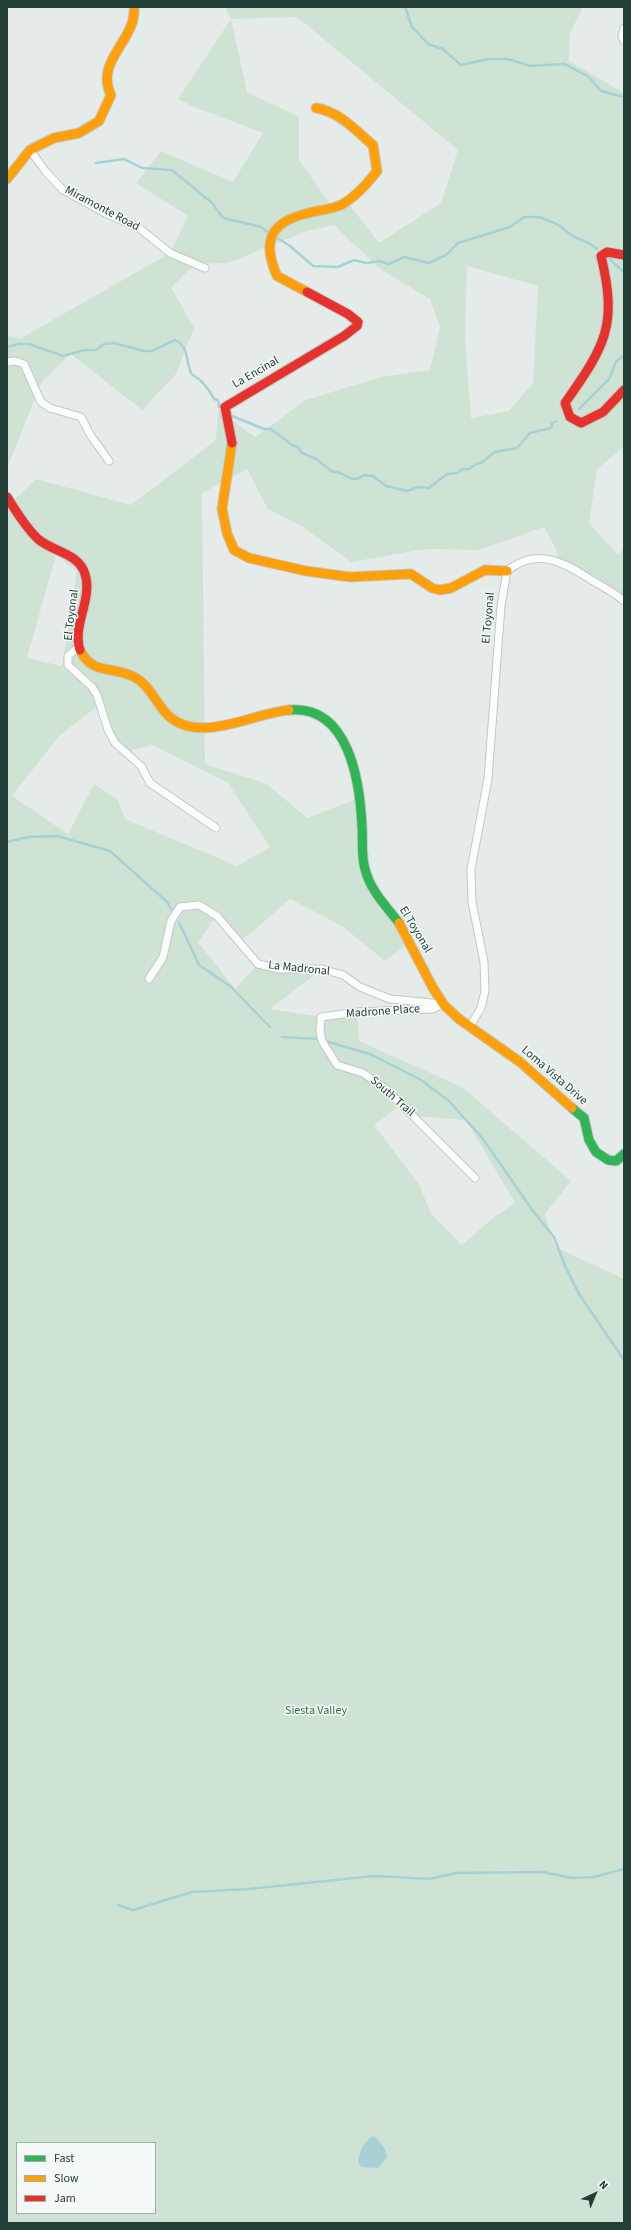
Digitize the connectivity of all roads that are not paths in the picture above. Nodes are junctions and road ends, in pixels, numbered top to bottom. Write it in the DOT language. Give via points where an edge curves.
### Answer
graph roads {
  1 [pos="134,7"];
  2 [pos="624,28"];
  3 [pos="624,42"];
  4 [pos="316,108"];
  5 [pos="30,150"];
  6 [pos="7,179"];
  7 [pos="624,255"];
  8 [pos="205,268"];
  9 [pos="7,362"];
  10 [pos="624,390"];
  11 [pos="109,461"];
  12 [pos="7,497"];
  13 [pos="507,571"];
  14 [pos="624,601"];
  15 [pos="80,646"];
  16 [pos="216,828"];
  17 [pos="149,979"];
  18 [pos="443,1004"];
  19 [pos="321,1017"];
  20 [pos="470,1026"];
  21 [pos="624,1154"];
  22 [pos="475,1178"];
  1 -- 5 [label="street" via="135,16 130,31 116,50 109,67 107,85 110,95 99,122 80,134 54,138"];
  2 -- 3 [label="street"];
  4 -- 13 [label="street, La Encinal" via="324,108 338,115 373,145 377,171 362,190 333,208 300,215 274,231 268,240 267,251 277,276 348,314 358,322 357,326 344,336 225,407 232,441 222,509 229,539 234,550 249,558 350,577 411,574 432,588 440,590 451,588 485,570"];
  5 -- 6 [label="street"];
  5 -- 8 [label="street, Miramonte Road" via="63,190 139,228 170,253"];
  7 -- 10 [label="street" via="607,252 601,256 608,282 610,317 602,347 565,403 570,417 581,423 603,412"];
  9 -- 11 [label="street" via="24,364 41,402 50,408 81,417"];
  12 -- 15 [label="street, El Toyonal" via="37,538 74,559 83,569 88,584"];
  13 -- 14 [label="street" via="518,563 530,559 559,561"];
  13 -- 20 [label="street, El Toyonal" via="501,606 488,779 471,869 472,902 484,962 485,991 481,1008"];
  15 -- 16 [label="street" via="68,656 68,665 97,695 115,743 141,766 150,783"];
  15 -- 18 [label="street, El Toyonal" via="84,658 91,664 137,678 160,709 172,720 184,726 218,727 257,714 290,710 314,713 329,721 344,742 358,789 367,877 410,942"];
  17 -- 18 [label="street, La Madronal" via="163,956 171,921 180,907 199,905 216,916 258,964 279,969 322,969 343,975 360,987 390,999"];
  18 -- 19 [label="street, Madrone Place" via="433,1009 357,1012"];
  18 -- 20 [label="street, El Toyonal"];
  19 -- 22 [label="street, South Trail" via="322,1040 337,1065 363,1073 386,1089"];
  20 -- 21 [label="street, Loma Vista Drive" via="510,1054 584,1118 586,1135 600,1156 608,1161 616,1161"];
}
